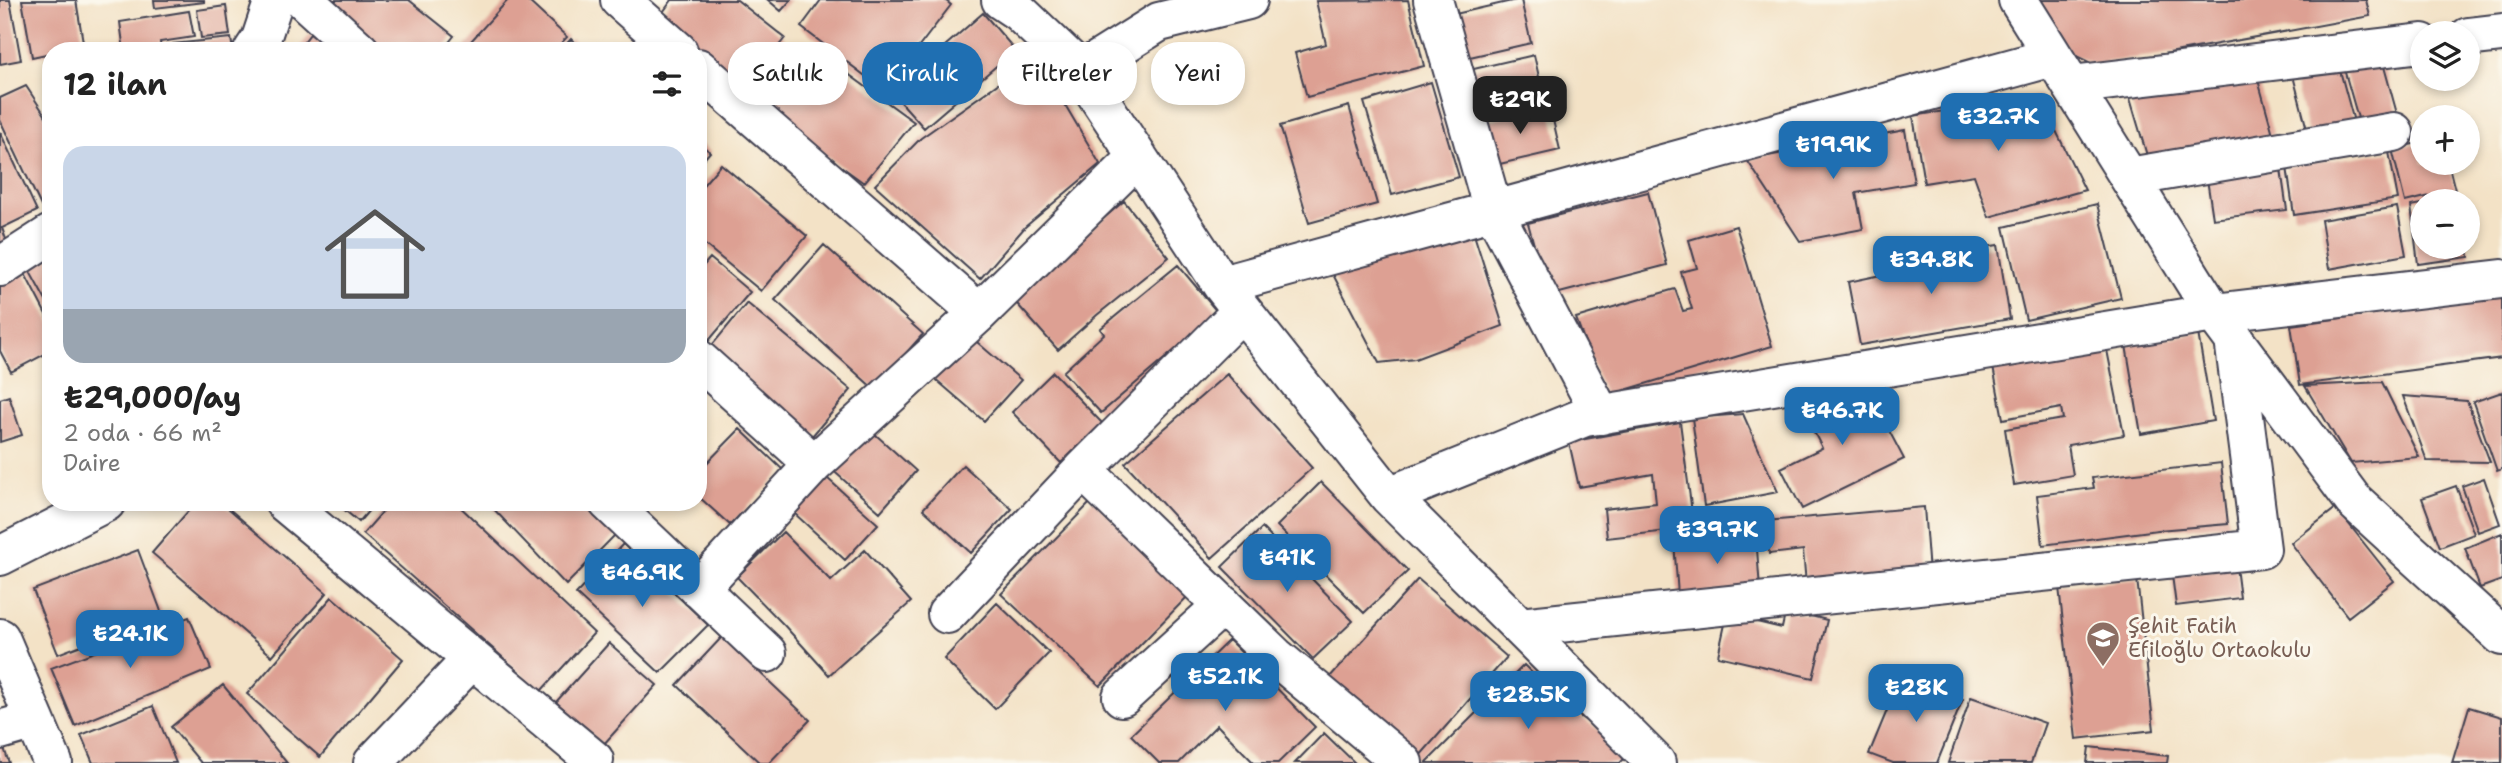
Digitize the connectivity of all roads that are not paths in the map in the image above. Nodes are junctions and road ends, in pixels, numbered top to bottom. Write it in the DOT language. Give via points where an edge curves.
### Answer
graph roads {
  1 [pos="274,0"];
  2 [pos="304,0"];
  3 [pos="620,0"];
  4 [pos="1001,0"];
  5 [pos="1248,0"];
  6 [pos="1433,0"];
  7 [pos="2018,0"];
  8 [pos="2502,33"];
  9 [pos="2480,36"];
  10 [pos="259,42"];
  11 [pos="350,42"];
  12 [pos="668,42"];
  13 [pos="1051,42"];
  14 [pos="1127,42"];
  15 [pos="2410,44"];
  16 [pos="2062,71"];
  17 [pos="707,76"];
  18 [pos="1104,105"];
  19 [pos="2394,132"];
  20 [pos="1138,157"];
  21 [pos="2129,177"];
  22 [pos="1493,210"];
  23 [pos="42,240"];
  24 [pos="0,267"];
  25 [pos="2502,279"];
  26 [pos="1232,298"];
  27 [pos="979,313"];
  28 [pos="2224,326"];
  29 [pos="707,367"];
  30 [pos="1601,415"];
  31 [pos="814,464"];
  32 [pos="1083,470"];
  33 [pos="1389,496"];
  34 [pos="88,511"];
  35 [pos="295,511"];
  36 [pos="617,511"];
  37 [pos="0,556"];
  38 [pos="699,589"];
  39 [pos="1223,605"];
  40 [pos="947,614"];
  41 [pos="1520,627"];
  42 [pos="2502,636"];
  43 [pos="0,638"];
  44 [pos="767,653"];
  45 [pos="472,659"];
  46 [pos="1122,697"];
  47 [pos="17,725"];
  48 [pos="594,760"];
  49 [pos="53,763"];
  50 [pos="373,763"];
  51 [pos="1403,763"];
  52 [pos="1656,763"];
  1 -- 10 [label="street"];
  2 -- 11 [label="street"];
  3 -- 12 [label="street"];
  4 -- 13 [label="street"];
  5 -- 14 [label="street" via="1159,22"];
  6 -- 22 [label="street"];
  7 -- 16 [label="street"];
  8 -- 9 [label="street"];
  15 -- 16 [label="street"];
  16 -- 21 [label="street"];
  16 -- 22 [label="street"];
  17 -- 27 [label="street"];
  18 -- 20 [label="street"];
  19 -- 21 [label="street"];
  20 -- 26 [label="street"];
  20 -- 27 [label="street"];
  21 -- 28 [label="street"];
  22 -- 26 [label="street"];
  22 -- 30 [label="street"];
  23 -- 24 [label="street"];
  25 -- 28 [label="street"];
  26 -- 32 [label="street"];
  26 -- 33 [label="street"];
  27 -- 31 [label="street"];
  28 -- 30 [label="street"];
  28 -- 41 [label="street" via="2262,549"];
  28 -- 42 [label="street" via="2353,500"];
  29 -- 31 [label="street"];
  30 -- 33 [label="street" via="1585,417"];
  31 -- 38 [label="street"];
  32 -- 39 [label="street"];
  32 -- 40 [label="street"];
  33 -- 41 [label="street"];
  34 -- 37 [label="street"];
  35 -- 45 [label="street"];
  36 -- 38 [label="street"];
  38 -- 44 [label="street"];
  39 -- 46 [label="street"];
  39 -- 51 [label="street" via="1275,656"];
  41 -- 52 [label="street"];
  43 -- 47 [label="street"];
  45 -- 48 [label="street"];
  45 -- 50 [label="street"];
  47 -- 49 [label="street"];
}
